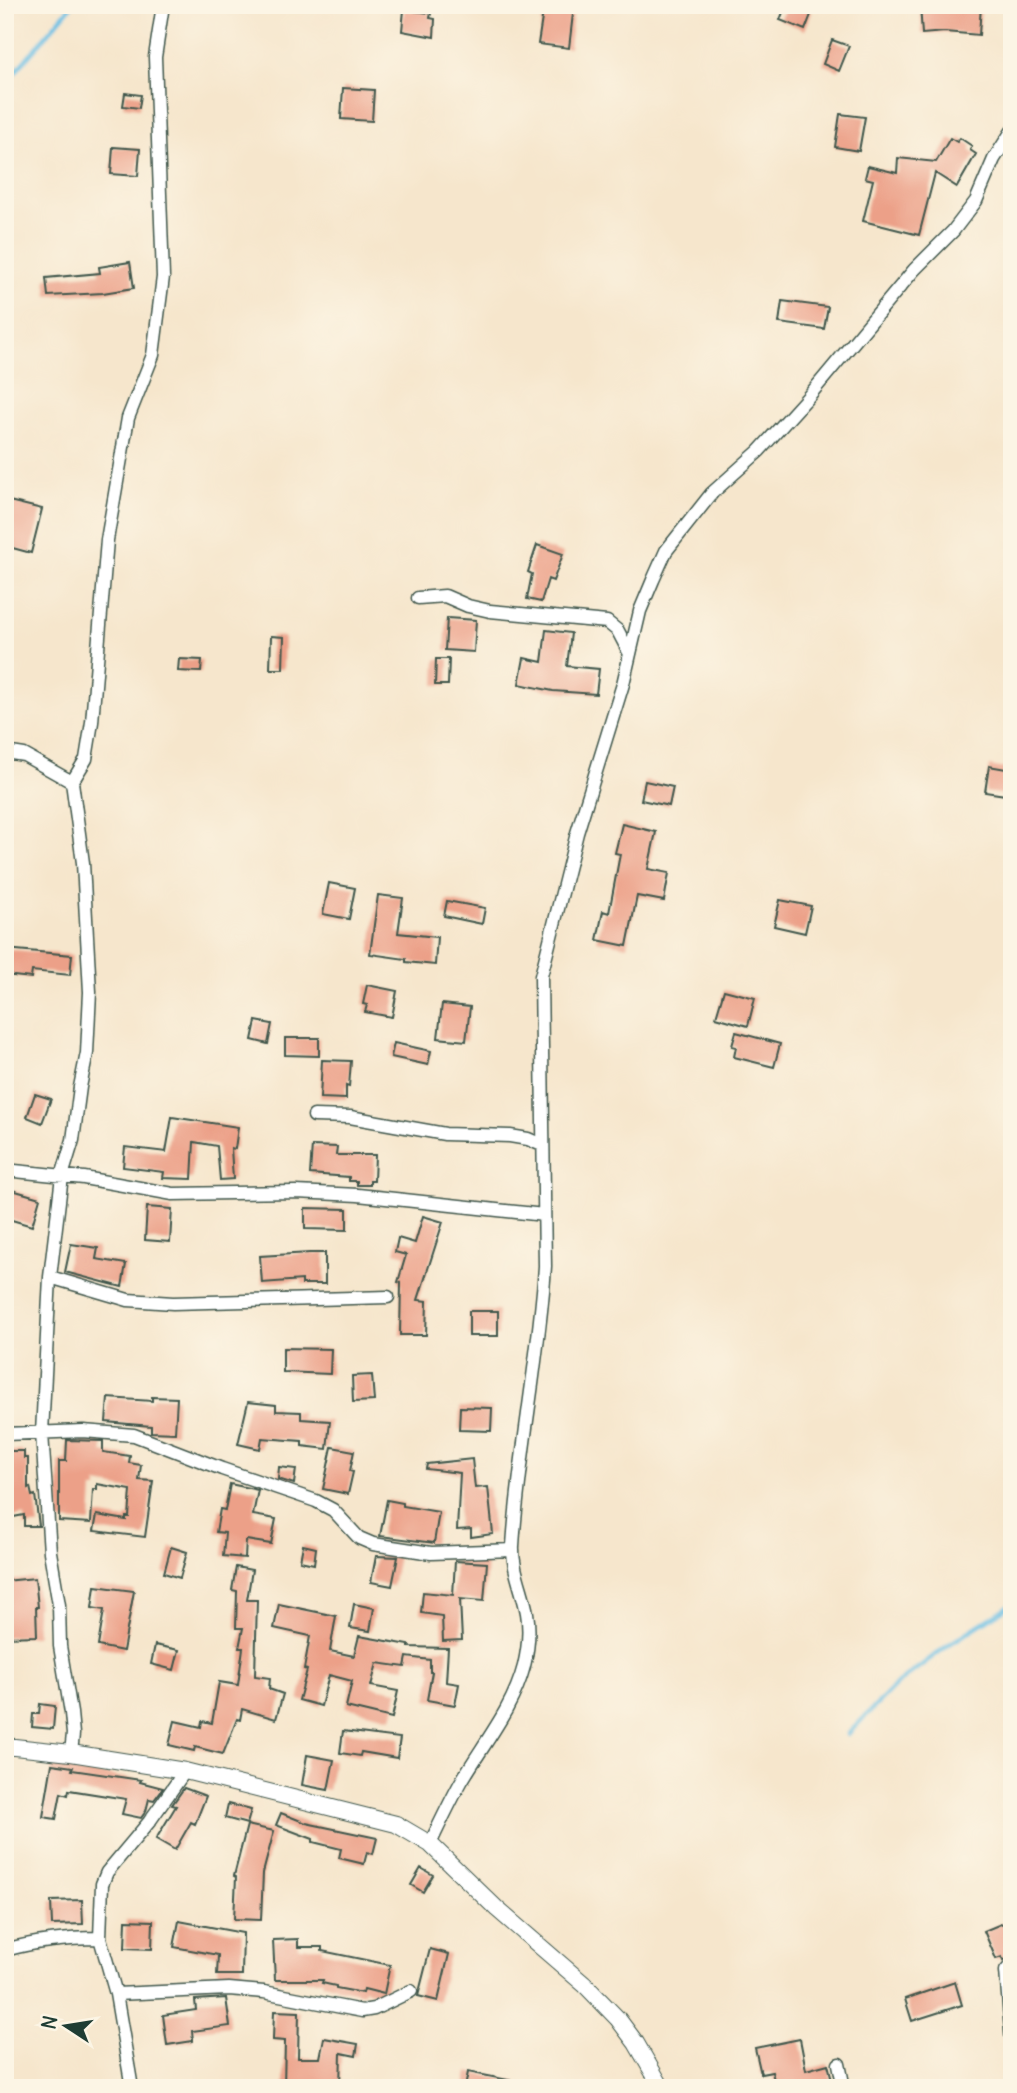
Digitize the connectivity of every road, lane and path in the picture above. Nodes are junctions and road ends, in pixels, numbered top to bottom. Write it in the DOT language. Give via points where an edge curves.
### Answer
graph roads {
  1 [pos="163,5"];
  2 [pos="1012,131"];
  3 [pos="418,598"];
  4 [pos="630,654"];
  5 [pos="5,752"];
  6 [pos="72,782"];
  7 [pos="314,1116"];
  8 [pos="542,1145"];
  9 [pos="5,1170"];
  10 [pos="62,1175"];
  11 [pos="544,1215"];
  12 [pos="50,1276"];
  13 [pos="388,1297"];
  14 [pos="42,1433"];
  15 [pos="5,1434"];
  16 [pos="513,1550"];
  17 [pos="5,1746"];
  18 [pos="71,1752"];
  19 [pos="185,1771"];
  20 [pos="430,1844"];
  21 [pos="100,1938"];
  22 [pos="5,1950"];
  23 [pos="1012,1964"];
  24 [pos="411,1991"];
  25 [pos="116,1994"];
  26 [pos="1012,2044"];
  27 [pos="839,2064"];
  28 [pos="132,2088"];
  29 [pos="662,2088"];
  30 [pos="844,2088"];
  1 -- 6 [label="street" via="155,57 163,277 153,355 128,418 107,540 86,758"];
  2 -- 4 [label="street" via="976,201 953,231 914,270 808,397 712,493 666,551 640,611"];
  3 -- 4 [label="street" via="445,596 490,611 607,622 618,631"];
  4 -- 8 [label="street" via="541,975"];
  5 -- 6 [label="street" via="24,755"];
  6 -- 10 [label="street" via="83,863 90,992 87,1053 73,1140"];
  7 -- 8 [label="street" via="350,1117 445,1134 510,1136"];
  8 -- 11 [label="street"];
  9 -- 10 [label="street"];
  10 -- 11 [label="street" via="173,1194 358,1195"];
  10 -- 12 [label="street"];
  11 -- 16 [label="street" via="542,1303"];
  12 -- 13 [label="street" via="128,1300 173,1303"];
  12 -- 14 [label="street"];
  14 -- 15 [label="street"];
  14 -- 16 [label="street" via="134,1435 316,1501 333,1510 359,1538 373,1544 430,1553"];
  14 -- 18 [label="street" via="60,1646 73,1734"];
  16 -- 20 [label="street" via="527,1613 524,1664 509,1705 461,1782"];
  17 -- 18 [label="street"];
  18 -- 19 [label="street"];
  19 -- 20 [label="street" via="396,1824"];
  19 -- 21 [label="street" via="107,1871 100,1899"];
  20 -- 29 [label="street" via="618,2019"];
  21 -- 22 [label="street" via="33,1942"];
  21 -- 25 [label="street"];
  23 -- 26 [label="street" via="1006,1970"];
  24 -- 25 [label="street" via="362,2011 229,1989"];
  25 -- 28 [label="street"];
  27 -- 30 [label="street"];
}
